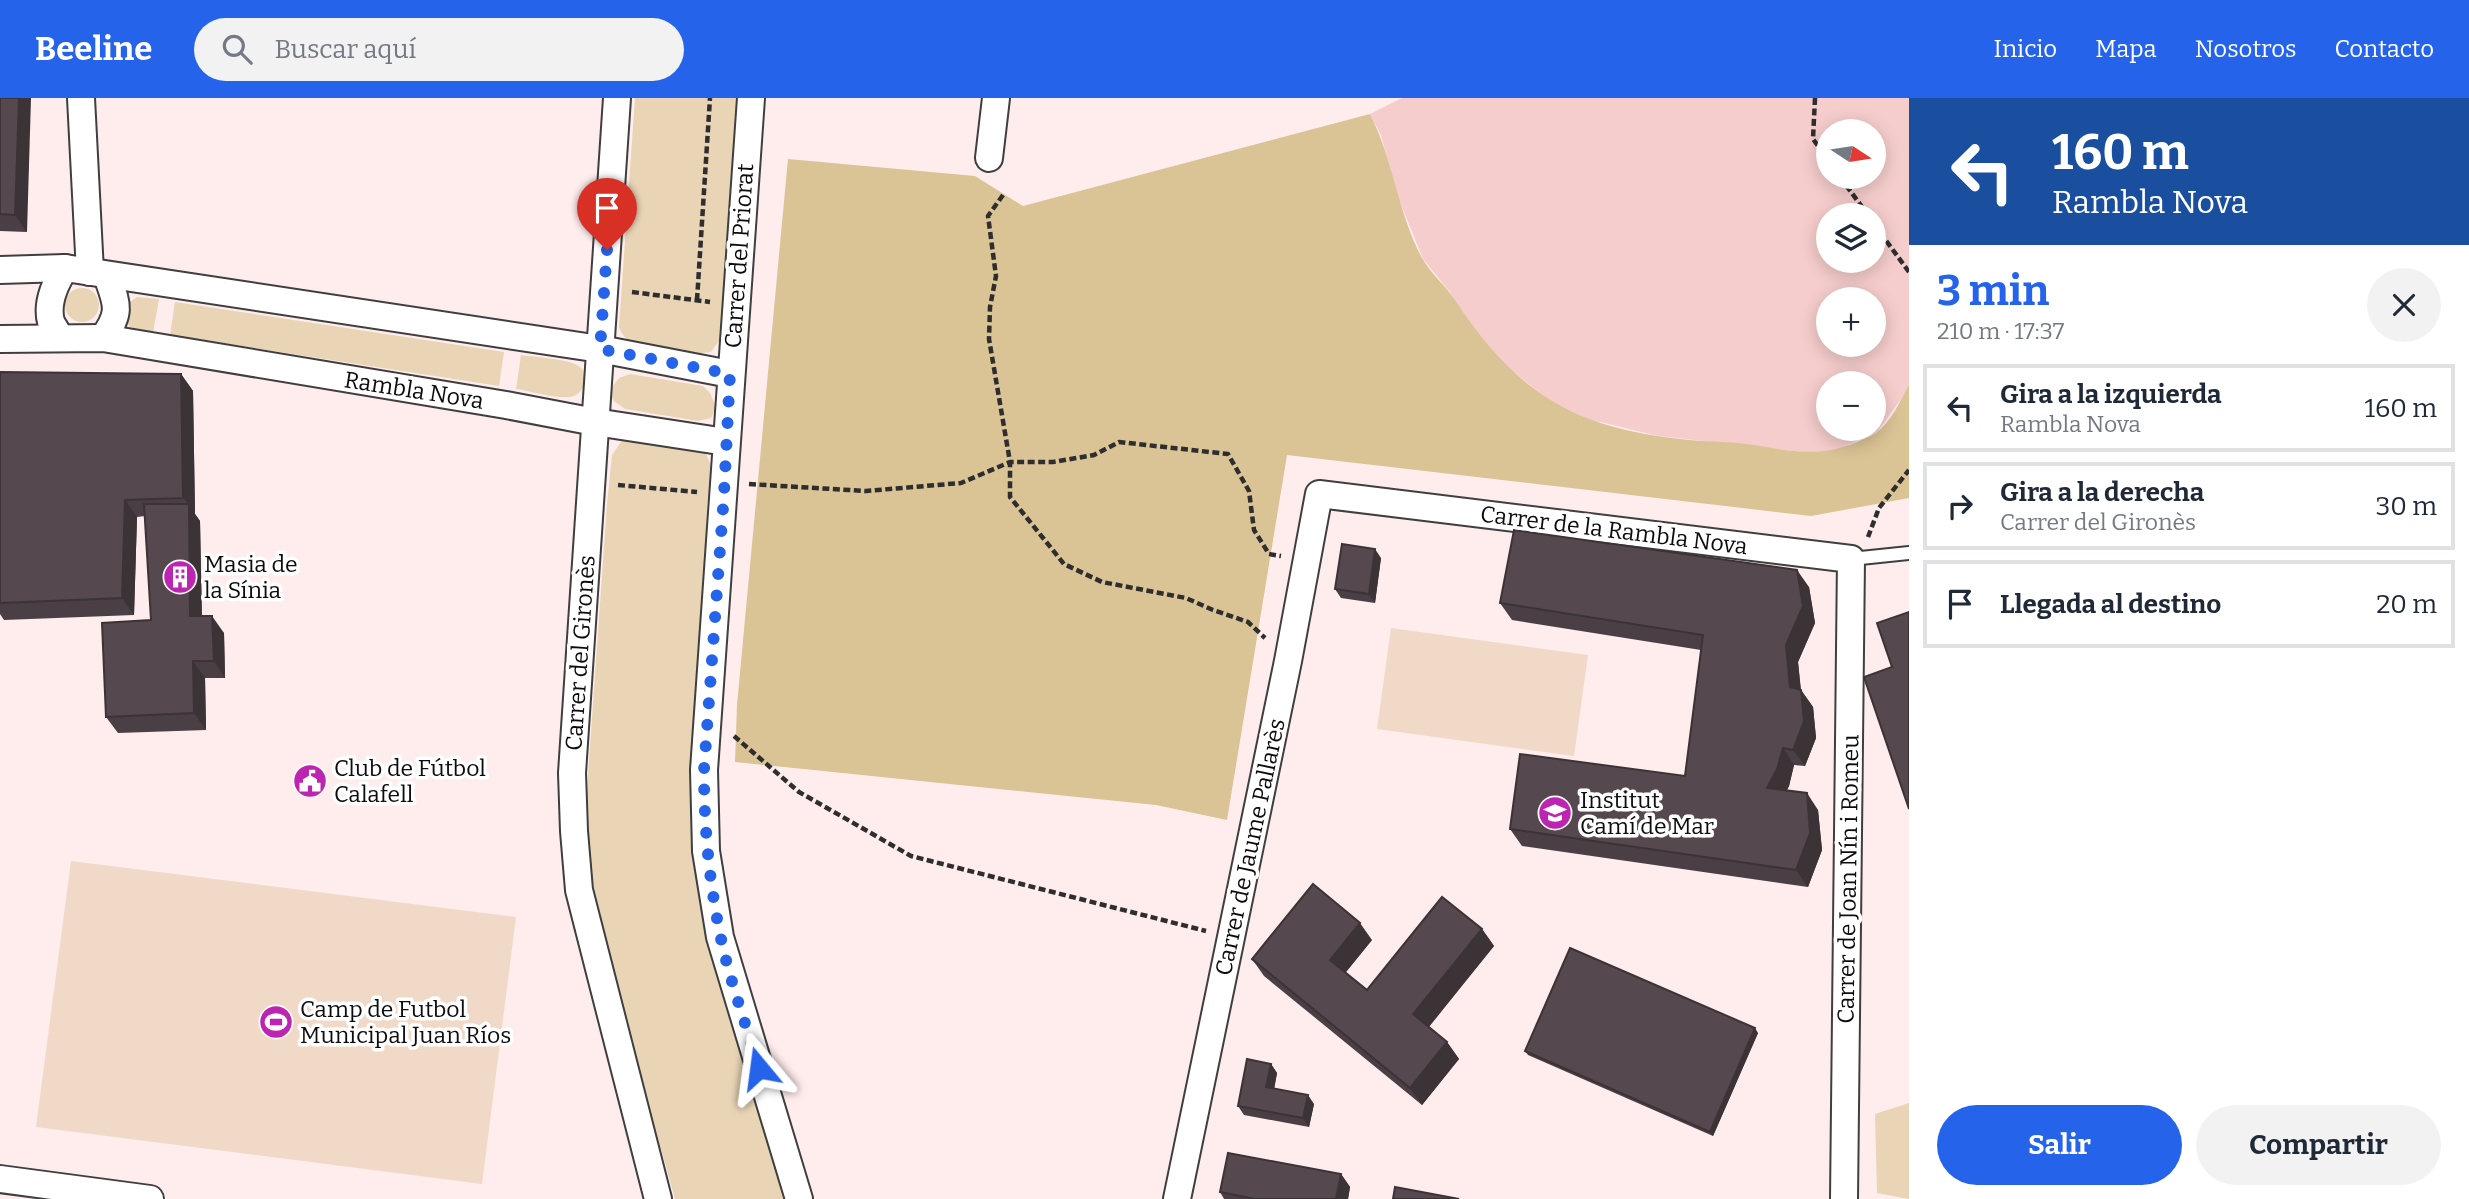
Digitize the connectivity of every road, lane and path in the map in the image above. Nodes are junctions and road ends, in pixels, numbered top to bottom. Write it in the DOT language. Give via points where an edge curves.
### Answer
graph roads {
  1 [pos="81,98"];
  2 [pos="617,98"];
  3 [pos="710,98"];
  4 [pos="751,98"];
  5 [pos="996,98"];
  6 [pos="1815,98"];
  7 [pos="1816,143"];
  8 [pos="989,158"];
  9 [pos="1003,195"];
  10 [pos="1886,240"];
  11 [pos="0,271"];
  12 [pos="87,272"];
  13 [pos="1909,272"];
  14 [pos="620,290"];
  15 [pos="697,300"];
  16 [pos="716,303"];
  17 [pos="60,337"];
  18 [pos="103,338"];
  19 [pos="0,339"];
  20 [pos="600,349"];
  21 [pos="730,374"];
  22 [pos="595,422"];
  23 [pos="726,442"];
  24 [pos="1010,462"];
  25 [pos="1909,470"];
  26 [pos="608,484"];
  27 [pos="740,484"];
  28 [pos="702,492"];
  29 [pos="1319,494"];
  30 [pos="1909,553"];
  31 [pos="1856,558"];
  32 [pos="1306,561"];
  33 [pos="1288,660"];
  34 [pos="733,735"];
  35 [pos="1231,938"];
  36 [pos="0,1179"];
  37 [pos="36,1191"];
  38 [pos="150,1199"];
  39 [pos="657,1199"];
  40 [pos="799,1199"];
  41 [pos="1177,1199"];
  42 [pos="1844,1199"];
  1 -- 12 [label="street"];
  2 -- 20 [label="street, Carrer del Gironès"];
  3 -- 15 [label="path"];
  4 -- 21 [label="street, Carrer del Priorat"];
  5 -- 8 [label="street"];
  6 -- 7 [label="path"];
  9 -- 24 [label="path" via="988,216 996,276 989,339"];
  10 -- 13 [label="path"];
  11 -- 12 [label="street"];
  12 -- 17 [label="street" via="56,282 51,322"];
  12 -- 18 [label="street" via="117,303 115,321"];
  12 -- 20 [label="street"];
  14 -- 15 [label="path"];
  15 -- 16 [label="path"];
  17 -- 18 [label="street, Rambla Nova"];
  17 -- 19 [label="street, Rambla Nova"];
  18 -- 22 [label="street, Rambla Nova"];
  20 -- 21 [label="street"];
  20 -- 22 [label="street, Carrer del Gironès"];
  21 -- 23 [label="street, Carrer del Priorat"];
  22 -- 23 [label="street, Rambla Nova"];
  22 -- 39 [label="street, Carrer del Gironès" via="572,773 574,831 579,890"];
  23 -- 40 [label="street, Carrer del Priorat" via="704,770 706,851 720,937"];
  24 -- 27 [label="path" via="961,483 906,488 866,491"];
  24 -- 32 [label="path" via="1053,462 1094,455 1119,442 1228,454 1250,491 1254,530 1269,554"];
  24 -- 33 [label="path" via="1010,497 1064,564 1102,582 1186,598 1248,622"];
  25 -- 31 [label="path" via="1879,508"];
  26 -- 28 [label="path"];
  29 -- 31 [label="street, Carrer de la Rambla Nova"];
  29 -- 32 [label="street, Carrer de Jaume Pallarès"];
  30 -- 31 [label="lane, Carrer de la Rambla Nova"];
  31 -- 42 [label="street, Carrer de Joan Nín i Romeu"];
  32 -- 33 [label="street, Carrer de Jaume Pallarès"];
  33 -- 35 [label="street, Carrer de Jaume Pallarès"];
  34 -- 35 [label="path" via="799,792 911,856"];
  35 -- 41 [label="street, Carrer de Jaume Pallarès"];
  36 -- 37 [label="street"];
  37 -- 38 [label="street"];
}
